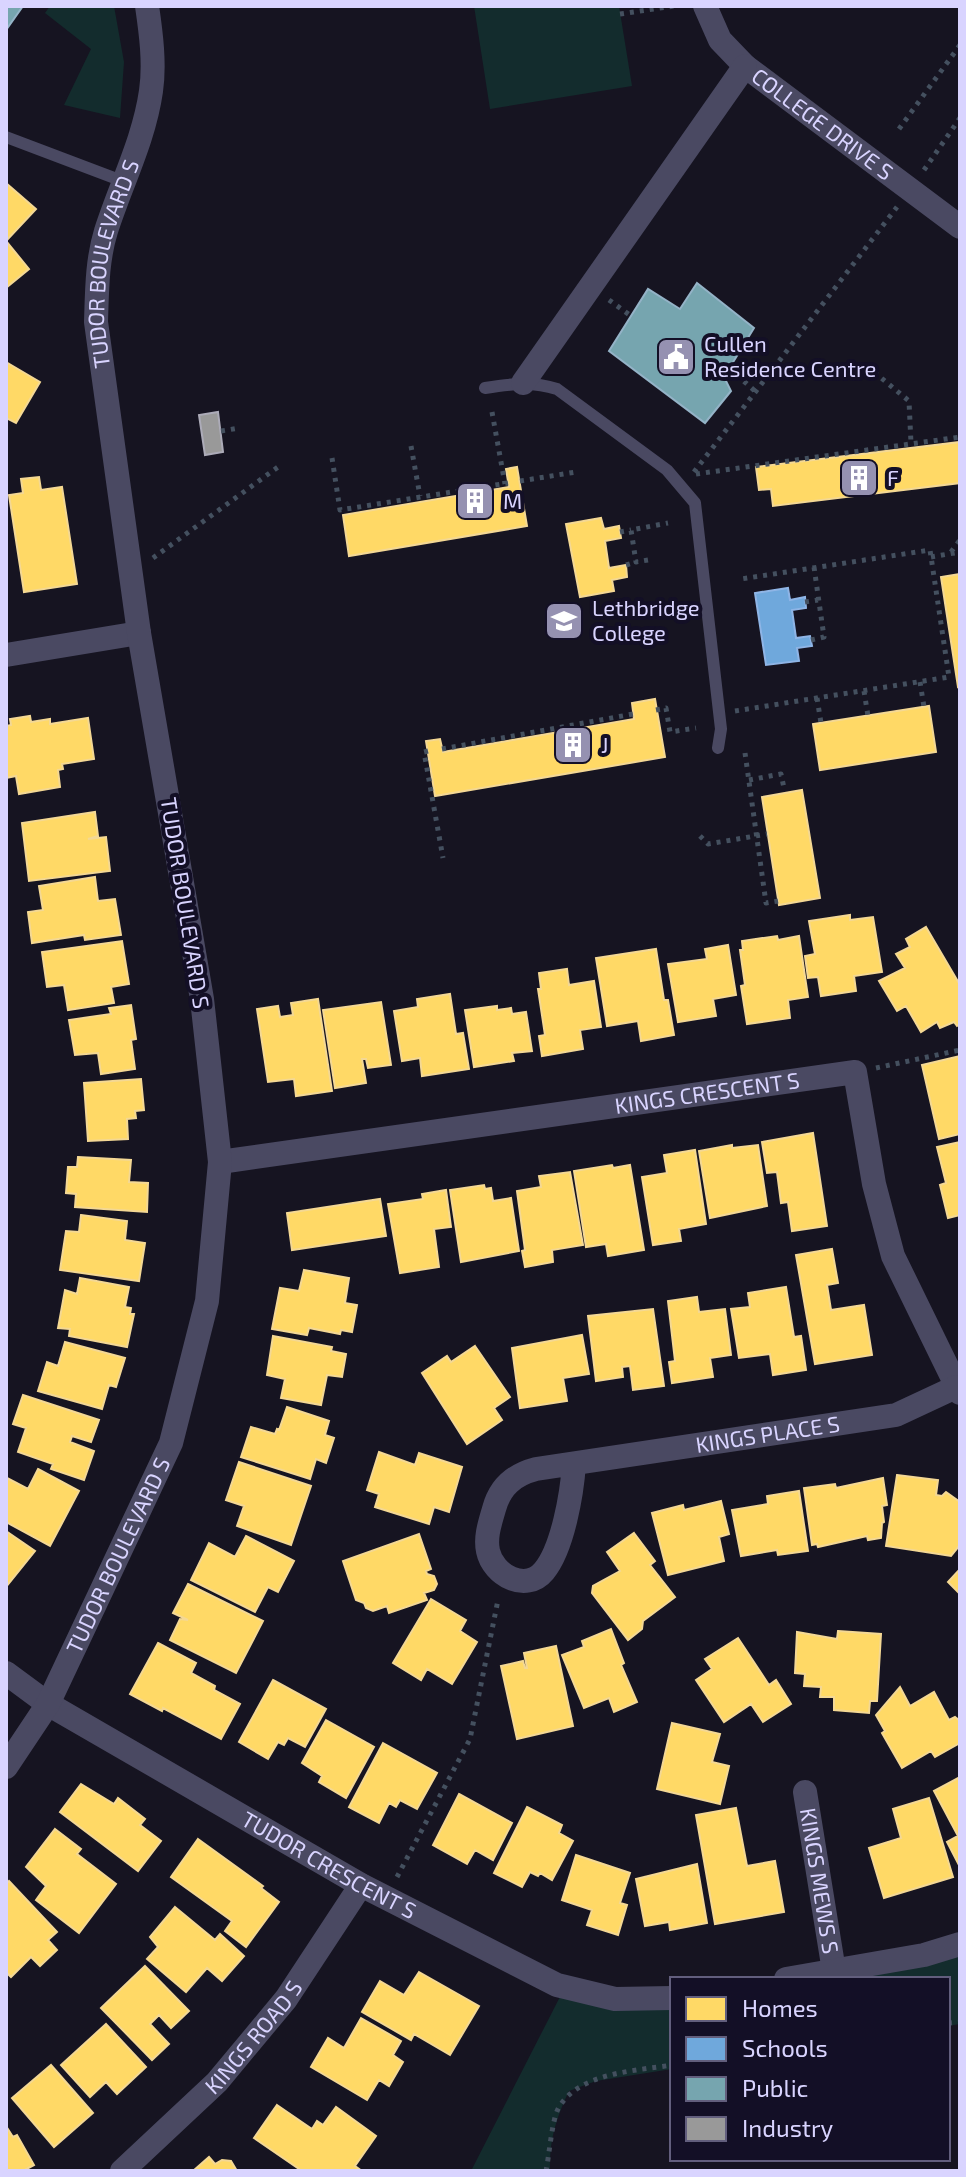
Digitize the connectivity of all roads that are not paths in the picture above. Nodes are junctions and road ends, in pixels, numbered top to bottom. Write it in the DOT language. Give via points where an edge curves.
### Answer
graph roads {
  1 [pos="147,6"];
  2 [pos="705,6"];
  3 [pos="745,66"];
  4 [pos="6,137"];
  5 [pos="125,182"];
  6 [pos="960,227"];
  7 [pos="523,383"];
  8 [pos="485,388"];
  9 [pos="139,633"];
  10 [pos="6,655"];
  11 [pos="718,748"];
  12 [pos="220,1162"];
  13 [pos="958,1390"];
  14 [pos="574,1464"];
  15 [pos="6,1673"];
  16 [pos="48,1704"];
  17 [pos="6,1767"];
  18 [pos="805,1792"];
  19 [pos="361,1885"];
  20 [pos="960,1944"];
  21 [pos="834,1971"];
  22 [pos="798,1977"];
  23 [pos="670,1998"];
  24 [pos="122,2171"];
  1 -- 5 [label="street, TUDOR BOULEVARD S" via="151,90"];
  2 -- 3 [label="street, COLLEGE DRIVE S" via="720,40"];
  3 -- 6 [label="street, COLLEGE DRIVE S"];
  3 -- 7 [label="street"];
  4 -- 5 [label="lane"];
  5 -- 9 [label="street, TUDOR BOULEVARD S" via="106,232 96,322"];
  7 -- 8 [label="lane"];
  7 -- 11 [label="lane" via="557,389 667,470 695,503 721,729"];
  9 -- 10 [label="street"];
  9 -- 12 [label="street, TUDOR BOULEVARD S" via="202,999"];
  12 -- 13 [label="street, KINGS CRESCENT S" via="855,1072 874,1184 893,1256"];
  12 -- 16 [label="street, TUDOR BOULEVARD S" via="207,1301 171,1443"];
  13 -- 14 [label="street, KINGS PLACE S" via="896,1415"];
  14 -- 14 [label="street, KINGS PLACE S" via="519,1474 497,1498 487,1537 491,1561 503,1576 526,1580 544,1571 558,1541"];
  15 -- 16 [label="street, TUDOR CRESCENT S"];
  16 -- 17 [label="street, TUDOR BOULEVARD S"];
  16 -- 19 [label="street, TUDOR CRESCENT S"];
  18 -- 21 [label="street, KINGS MEWS S"];
  19 -- 23 [label="street, TUDOR CRESCENT S" via="557,1985 615,1999"];
  19 -- 24 [label="street, KINGS ROAD S" via="286,1999 217,2082"];
  20 -- 21 [label="street"];
  21 -- 22 [label="street"];
}
